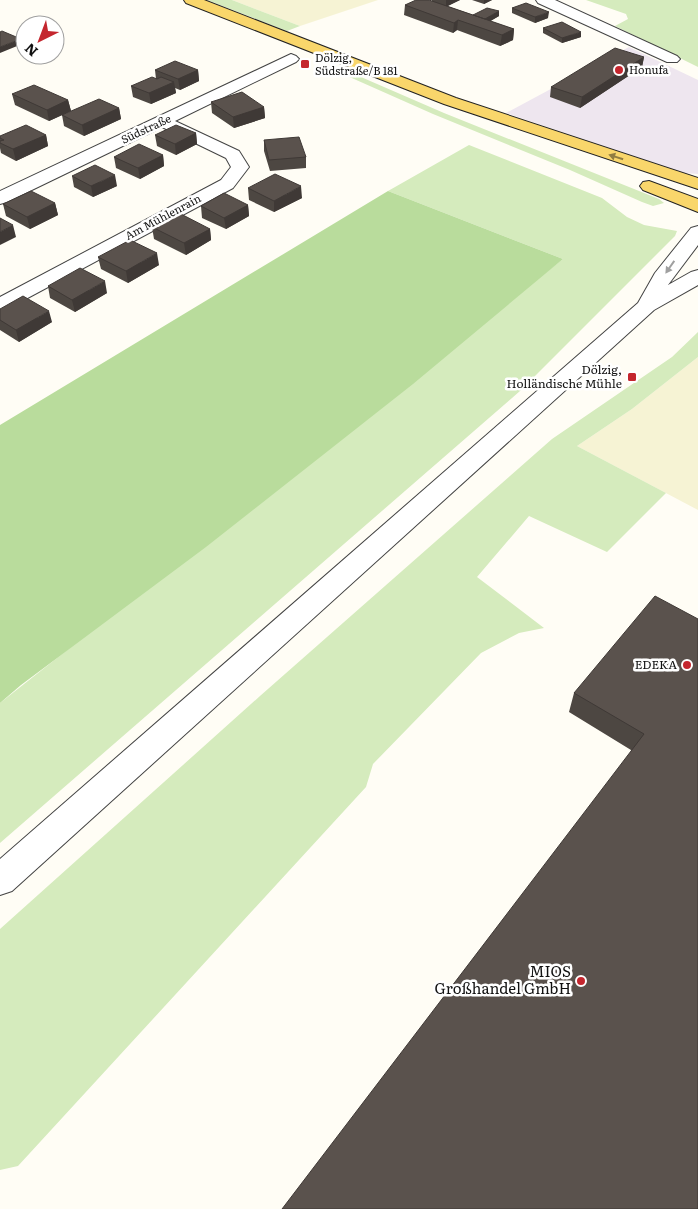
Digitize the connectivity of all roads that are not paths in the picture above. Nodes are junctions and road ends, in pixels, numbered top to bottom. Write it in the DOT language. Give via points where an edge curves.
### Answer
graph roads {
  1 [pos="190,0"];
  2 [pos="543,0"];
  3 [pos="291,59"];
  4 [pos="672,59"];
  5 [pos="450,101"];
  6 [pos="162,121"];
  7 [pos="698,184"];
  8 [pos="0,198"];
  9 [pos="698,206"];
  10 [pos="698,232"];
  11 [pos="698,276"];
  12 [pos="0,305"];
  13 [pos="646,306"];
  14 [pos="0,880"];
  1 -- 5 [label="main road"];
  2 -- 4 [label="street"];
  3 -- 6 [label="street, Südstraße"];
  7 -- 5 [label="main road, one-way"];
  5 -- 9 [label="main road" via="520,134"];
  6 -- 8 [label="street, Südstraße"];
  6 -- 12 [label="street, Am Mühlenrain" via="233,155 240,167 227,184"];
  10 -- 13 [label="street, one-way" via="662,277"];
  11 -- 13 [label="street"];
  13 -- 14 [label="street"];
}
